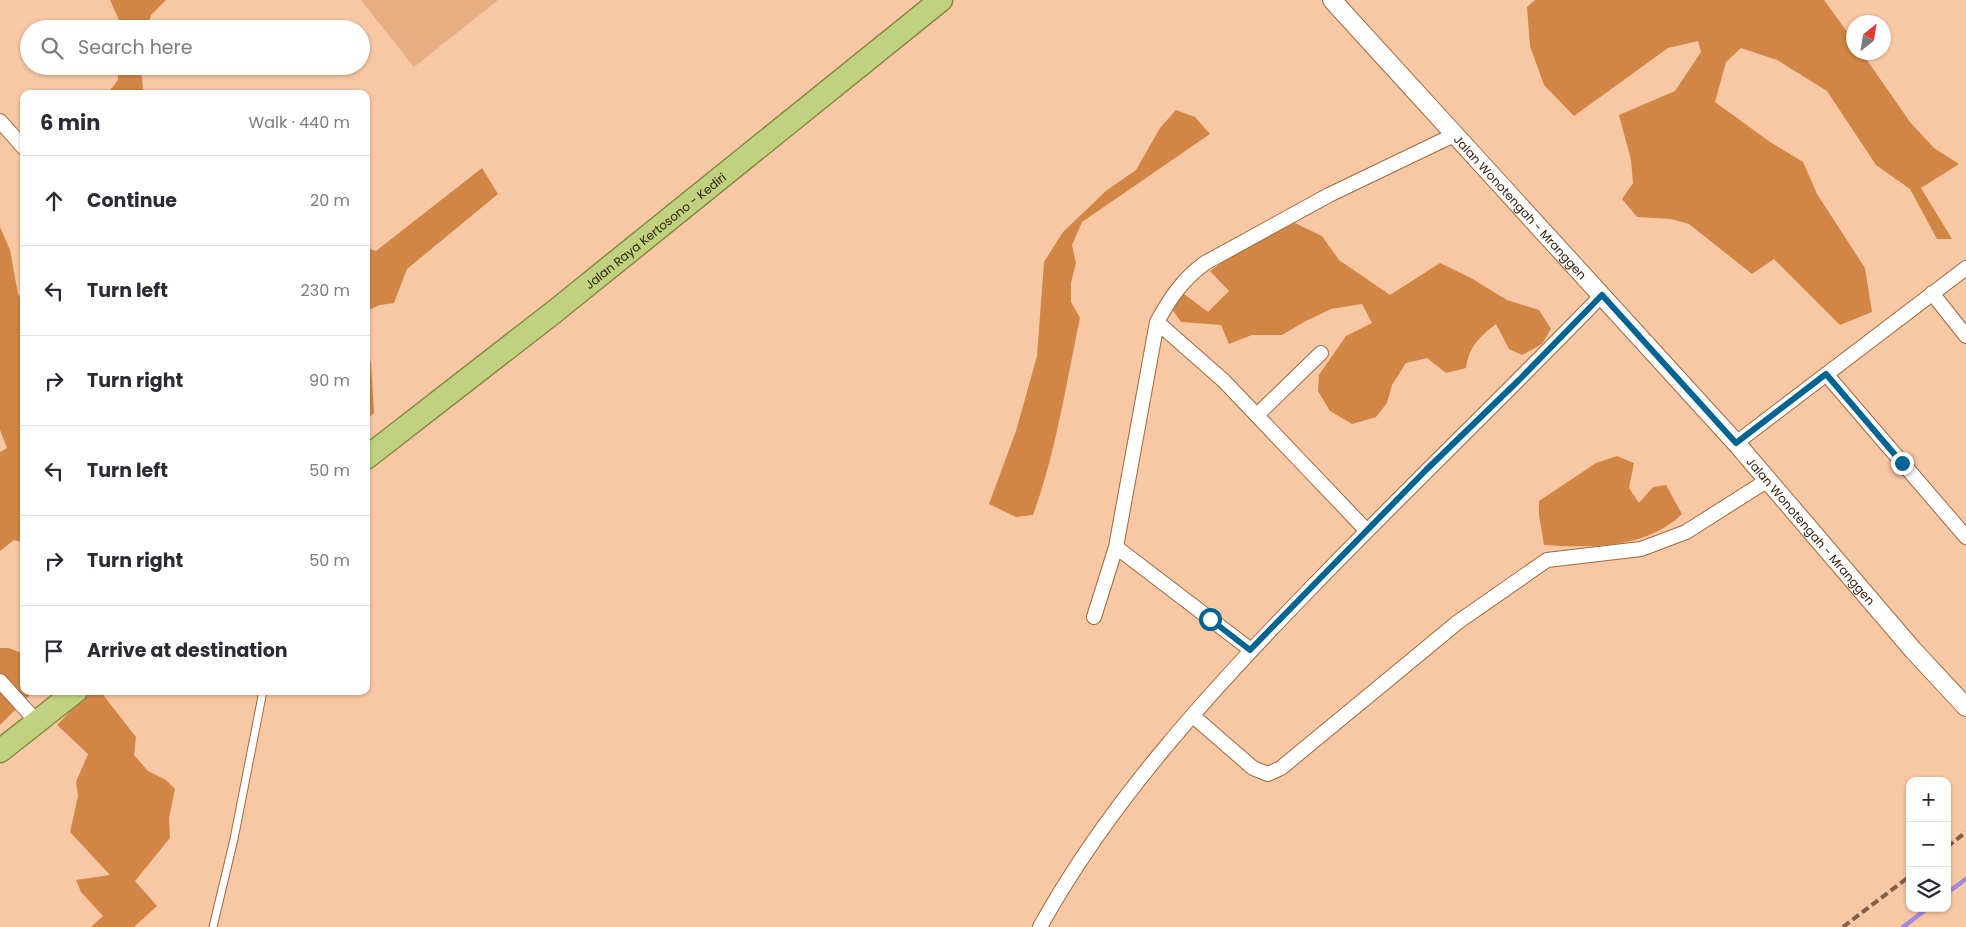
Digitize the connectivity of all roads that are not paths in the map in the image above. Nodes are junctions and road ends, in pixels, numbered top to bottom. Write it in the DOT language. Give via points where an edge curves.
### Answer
graph roads {
  1 [pos="941,0"];
  2 [pos="1332,0"];
  3 [pos="0,121"];
  4 [pos="1454,135"];
  5 [pos="20,144"];
  6 [pos="1966,268"];
  7 [pos="1932,293"];
  8 [pos="1602,295"];
  9 [pos="1157,322"];
  10 [pos="1966,336"];
  11 [pos="1322,353"];
  12 [pos="1826,374"];
  13 [pos="1257,414"];
  14 [pos="1736,443"];
  15 [pos="370,455"];
  16 [pos="1768,480"];
  17 [pos="1366,530"];
  18 [pos="1966,537"];
  19 [pos="1116,547"];
  20 [pos="1094,617"];
  21 [pos="1250,650"];
  22 [pos="0,681"];
  23 [pos="71,695"];
  24 [pos="262,695"];
  25 [pos="1966,707"];
  26 [pos="1193,716"];
  27 [pos="37,722"];
  28 [pos="0,751"];
  29 [pos="213,927"];
  30 [pos="1040,927"];
  1 -- 15 [label="highway, Jalan Raya Kertosono - Kediri" via="546,318"];
  2 -- 4 [label="street, Jalan Wonotengah - Mranggen"];
  3 -- 5 [label="street"];
  4 -- 8 [label="street, Jalan Wonotengah - Mranggen"];
  4 -- 9 [label="street" via="1329,195 1206,263 1190,274 1171,296"];
  6 -- 7 [label="street"];
  7 -- 10 [label="street"];
  7 -- 12 [label="street"];
  8 -- 14 [label="street, Jalan Wonotengah - Mranggen"];
  8 -- 17 [label="street"];
  9 -- 13 [label="street"];
  9 -- 19 [label="street"];
  11 -- 13 [label="street"];
  12 -- 14 [label="street"];
  12 -- 18 [label="street"];
  13 -- 17 [label="street"];
  14 -- 16 [label="street, Jalan Wonotengah - Mranggen"];
  16 -- 25 [label="street, Jalan Wonotengah - Mranggen" via="1900,636"];
  16 -- 26 [label="street" via="1686,532 1641,549 1547,560 1458,622 1281,768 1268,774 1253,768"];
  17 -- 21 [label="street"];
  19 -- 20 [label="street"];
  19 -- 21 [label="street"];
  21 -- 26 [label="street"];
  22 -- 27 [label="street"];
  23 -- 27 [label="highway"];
  24 -- 29 [label="lane"];
  26 -- 30 [label="street" via="1096,838"];
  27 -- 28 [label="highway"];
}
